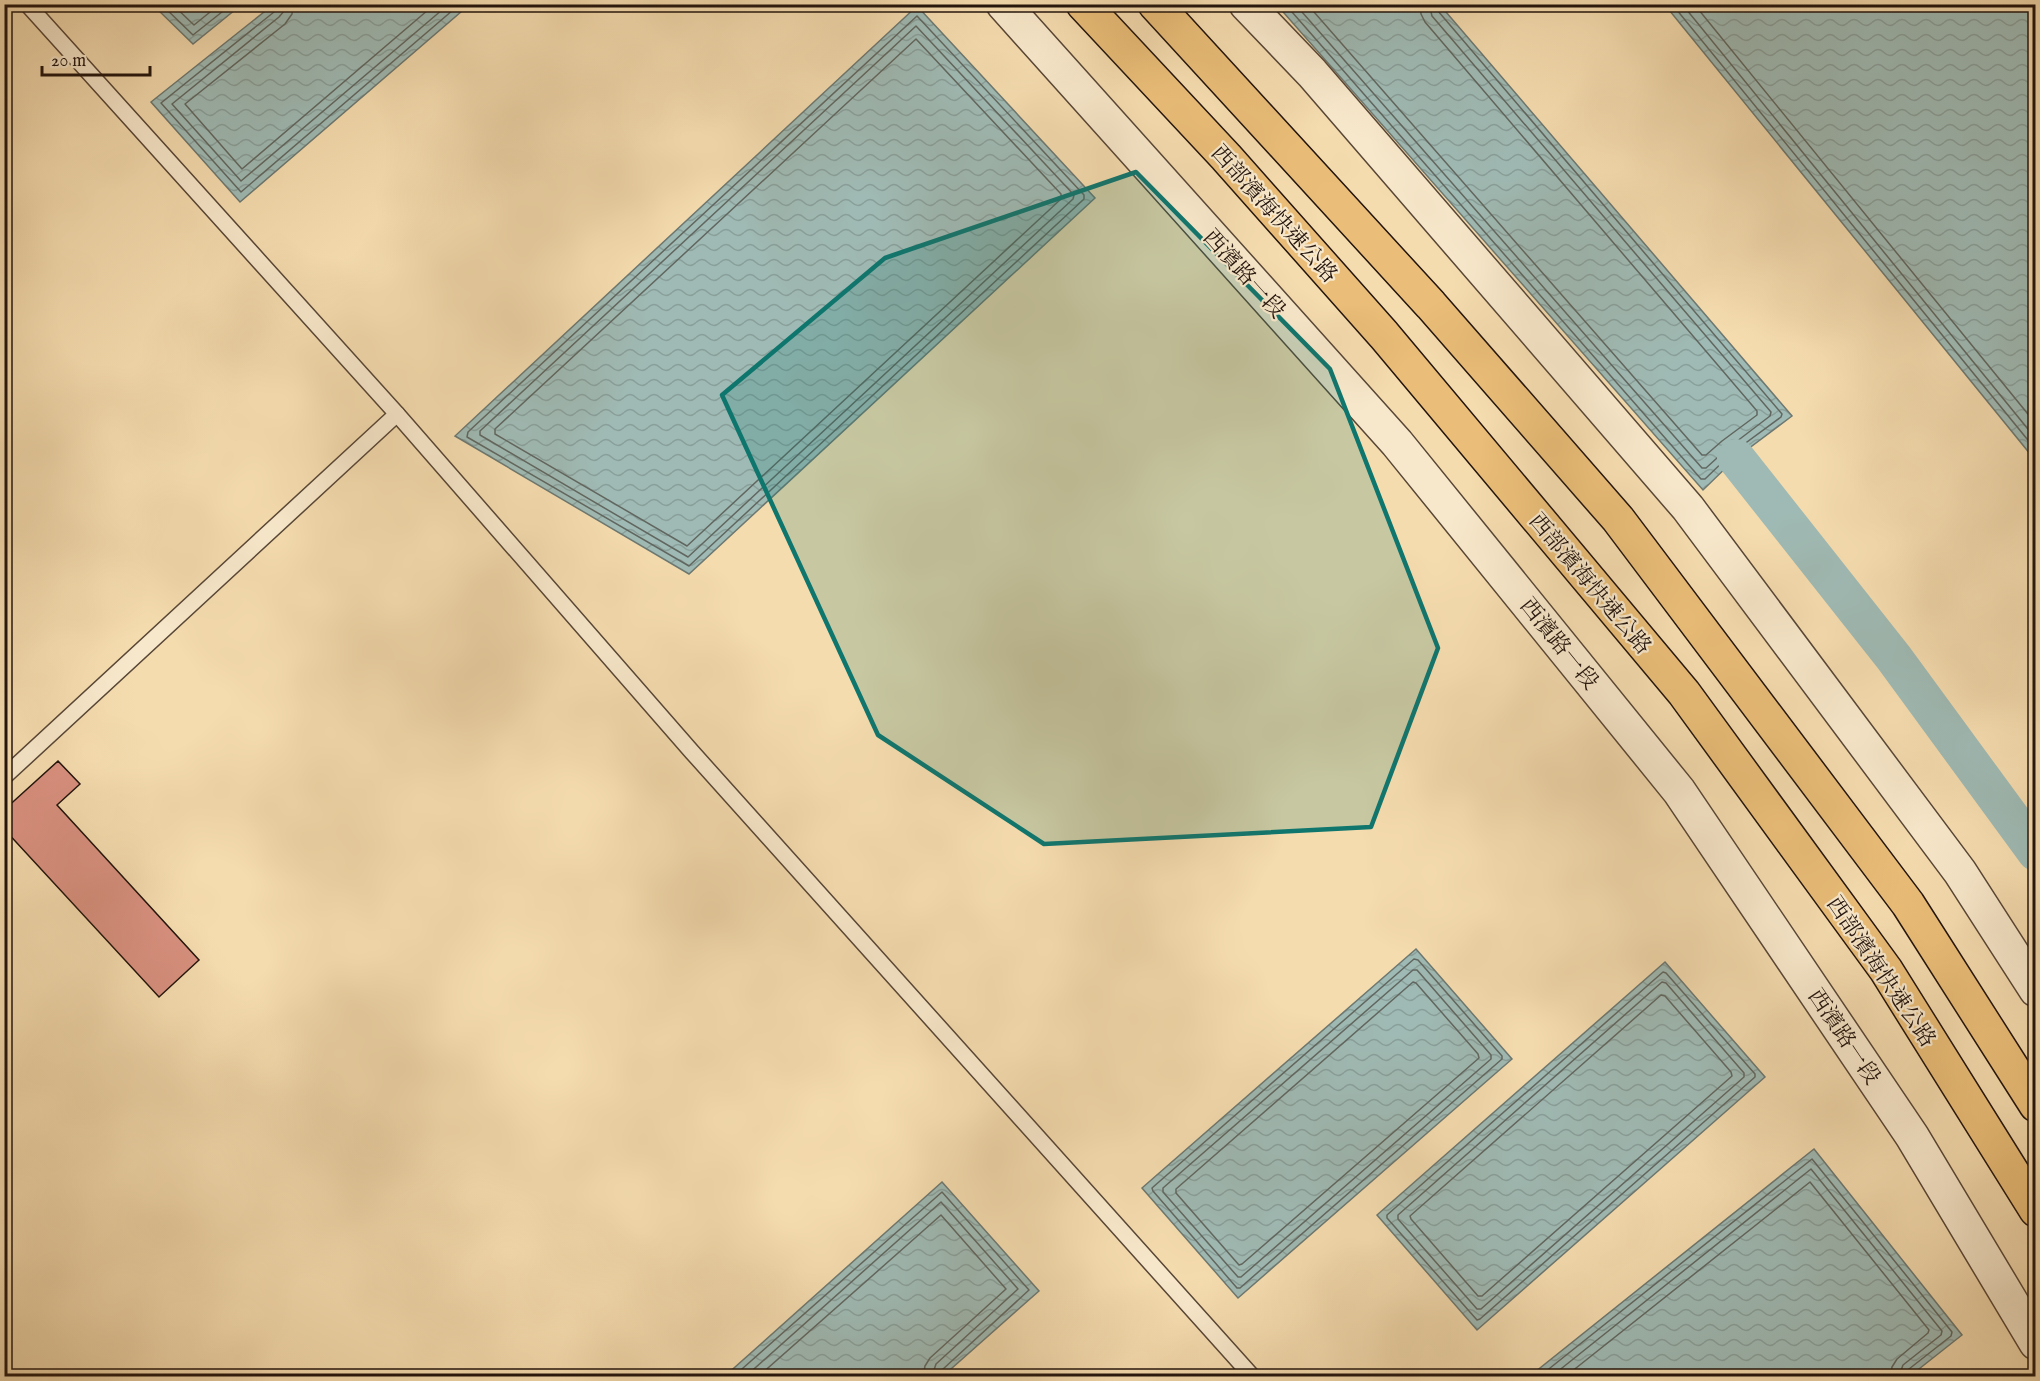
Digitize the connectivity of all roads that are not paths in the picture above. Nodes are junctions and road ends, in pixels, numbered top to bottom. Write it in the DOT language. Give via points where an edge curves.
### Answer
graph roads {
  1 [pos="27,4"];
  2 [pos="1003,4"];
  3 [pos="1083,4"];
  4 [pos="1155,4"];
  5 [pos="1246,4"];
  6 [pos="397,414"];
  7 [pos="4,777"];
  8 [pos="2036,990"];
  9 [pos="2036,1104"];
  10 [pos="2036,1210"];
  11 [pos="2036,1343"];
  12 [pos="1252,1377"];
  1 -- 6 [label="lane"];
  2 -- 11 [label="street, 西濱路一段" via="1397,443 1679,790 1912,1136"];
  3 -- 10 [label="highway, 西部濱海快速公路" via="1384,335 1684,693 1886,970"];
  4 -- 9 [label="highway" via="1423,297 1618,519 1908,903"];
  5 -- 8 [label="street" via="1312,73 1688,508 1960,872"];
  6 -- 7 [label="lane"];
  6 -- 12 [label="lane" via="700,761"];
}
